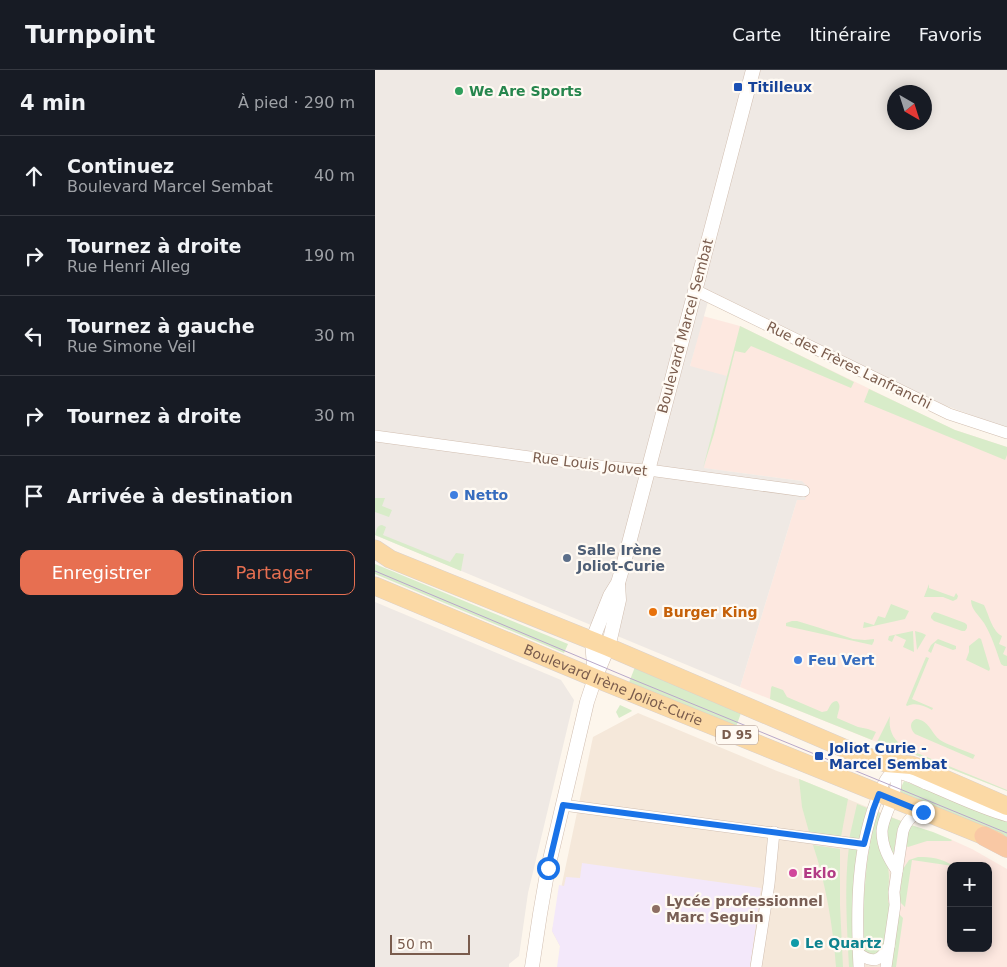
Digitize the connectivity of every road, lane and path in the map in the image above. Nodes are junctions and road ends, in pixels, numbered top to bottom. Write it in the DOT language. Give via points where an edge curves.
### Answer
graph roads {
  1 [pos="753,70"];
  2 [pos="695,290"];
  3 [pos="1007,433"];
  4 [pos="375,436"];
  5 [pos="648,471"];
  6 [pos="804,490"];
  7 [pos="375,549"];
  8 [pos="383,556"];
  9 [pos="375,586"];
  10 [pos="600,644"];
  11 [pos="595,678"];
  12 [pos="891,768"];
  13 [pos="886,796"];
  14 [pos="563,805"];
  15 [pos="1007,806"];
  16 [pos="923,812"];
  17 [pos="1007,816"];
  18 [pos="774,832"];
  19 [pos="984,836"];
  20 [pos="864,844"];
  21 [pos="1007,846"];
  22 [pos="897,871"];
  23 [pos="889,946"];
  24 [pos="859,954"];
  25 [pos="532,967"];
  26 [pos="757,967"];
  27 [pos="859,967"];
  28 [pos="886,967"];
  1 -- 2 [label="street, Boulevard Marcel Sembat"];
  2 -- 3 [label="street, Rue des Frères Lanfranchi" via="949,414"];
  2 -- 5 [label="street, Boulevard Marcel Sembat"];
  4 -- 5 [label="street, Rue Louis Jouvet"];
  5 -- 6 [label="street, Rue Louis Jouvet"];
  5 -- 10 [label="street, Boulevard Marcel Sembat" via="618,583 610,596"];
  7 -- 8 [label="main road, D 95"];
  8 -- 10 [label="main road, D 95"];
  9 -- 11 [label="main road, Boulevard Irène Joliot-Curie / D 95"];
  10 -- 11 [label="street, Boulevard Marcel Sembat"];
  10 -- 12 [label="main road, D 95"];
  11 -- 13 [label="main road, Boulevard Irène Joliot-Curie / D 95"];
  11 -- 14 [label="street, Boulevard Marcel Sembat"];
  12 -- 13 [label="street"];
  12 -- 15 [label="main road, D 95" via="917,767"];
  12 -- 17 [label="street"];
  13 -- 16 [label="main road, Boulevard Irène Joliot-Curie / D 95"];
  13 -- 20 [label="street" via="873,810"];
  13 -- 22 [label="street" via="882,836"];
  14 -- 18 [label="street"];
  14 -- 25 [label="street, Boulevard Marcel Sembat" via="548,868"];
  16 -- 19 [label="main road, Boulevard Irène Joliot-Curie / D 95"];
  16 -- 22 [label="street" via="905,824"];
  18 -- 20 [label="street"];
  18 -- 26 [label="street"];
  19 -- 21 [label="highway"];
  20 -- 24 [label="street" via="858,892"];
  22 -- 23 [label="street"];
  23 -- 24 [label="street" via="876,960"];
  23 -- 28 [label="street"];
  24 -- 27 [label="street"];
}
